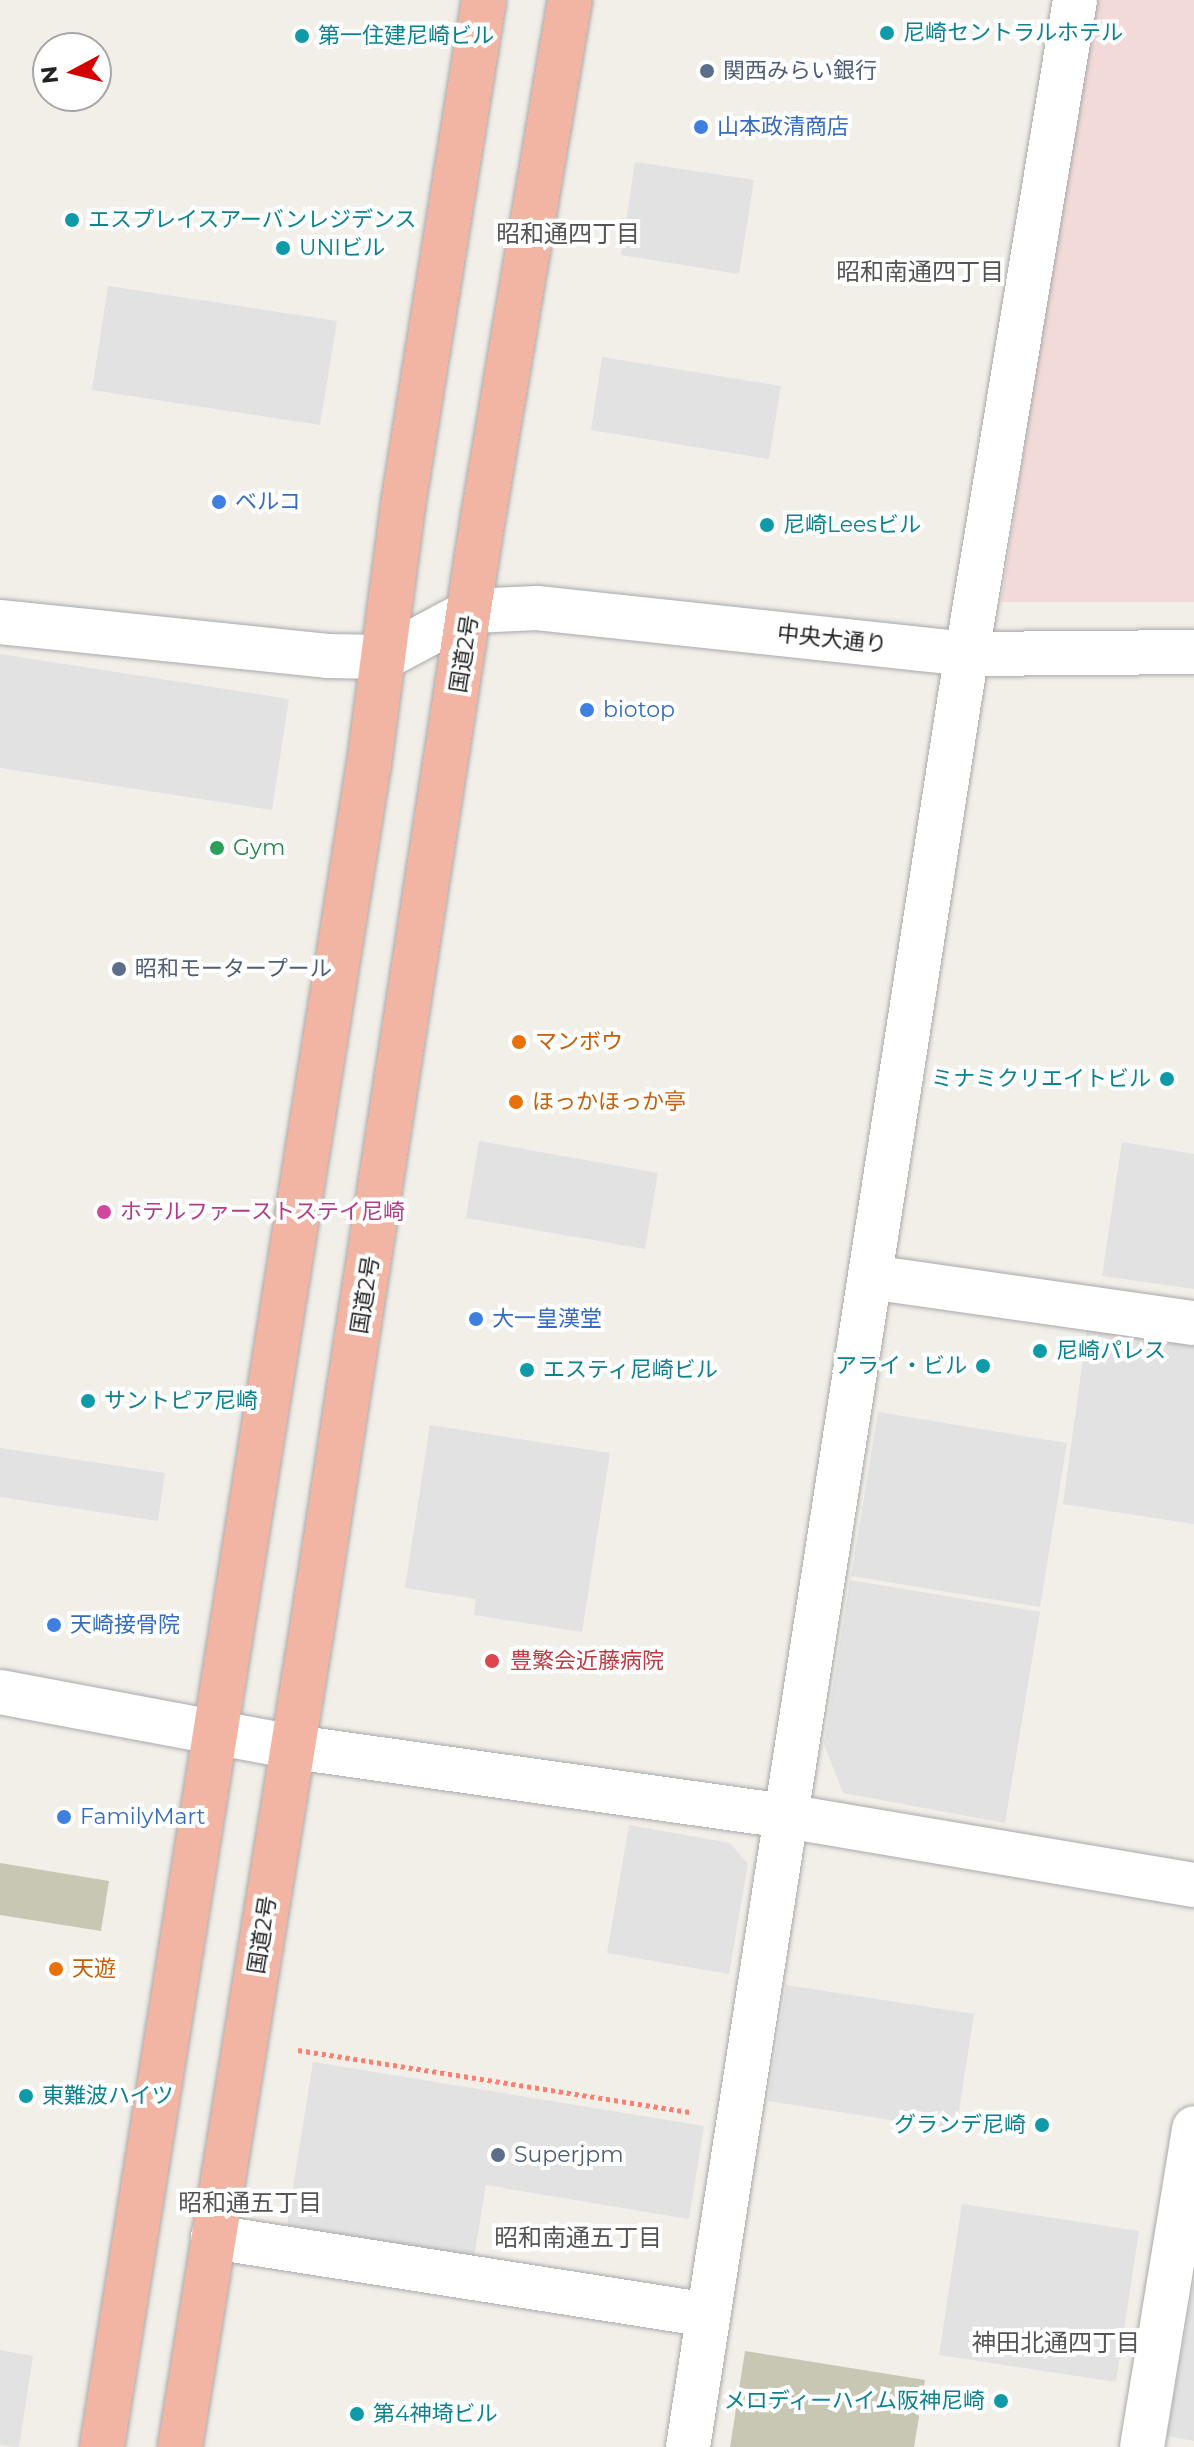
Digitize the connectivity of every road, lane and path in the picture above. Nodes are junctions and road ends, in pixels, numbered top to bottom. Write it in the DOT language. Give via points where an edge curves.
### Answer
graph roads {
  1 [pos="484,0"];
  2 [pos="570,0"];
  3 [pos="1075,0"];
  4 [pos="471,611"];
  5 [pos="0,622"];
  6 [pos="1194,652"];
  7 [pos="967,654"];
  8 [pos="385,657"];
  9 [pos="870,1277"];
  10 [pos="1194,1323"];
  11 [pos="0,1692"];
  12 [pos="216,1732"];
  13 [pos="294,1747"];
  14 [pos="786,1816"];
  15 [pos="1194,1885"];
  16 [pos="298,2050"];
  17 [pos="740,2120"];
  18 [pos="1194,2128"];
  19 [pos="213,2237"];
  20 [pos="708,2315"];
  21 [pos="102,2447"];
  22 [pos="180,2447"];
  23 [pos="688,2447"];
  24 [pos="1142,2447"];
  1 -- 8 [label="highway" via="403,505"];
  2 -- 4 [label="highway, 国道2号"];
  3 -- 7 [label="street"];
  4 -- 7 [label="street, 中央大通り" via="537,608"];
  4 -- 8 [label="street"];
  4 -- 13 [label="highway, 国道2号"];
  5 -- 8 [label="street" via="327,656"];
  6 -- 7 [label="street, 中央大通り"];
  7 -- 9 [label="street"];
  8 -- 12 [label="highway"];
  9 -- 10 [label="street"];
  9 -- 14 [label="street"];
  11 -- 12 [label="street"];
  12 -- 13 [label="street"];
  12 -- 21 [label="highway"];
  13 -- 14 [label="street"];
  13 -- 19 [label="highway, 国道2号"];
  14 -- 15 [label="street"];
  14 -- 17 [label="street"];
  16 -- 17 [label="path"];
  17 -- 20 [label="street"];
  18 -- 24 [label="street"];
  19 -- 20 [label="street"];
  19 -- 22 [label="highway, 国道2号"];
  20 -- 23 [label="street"];
}
